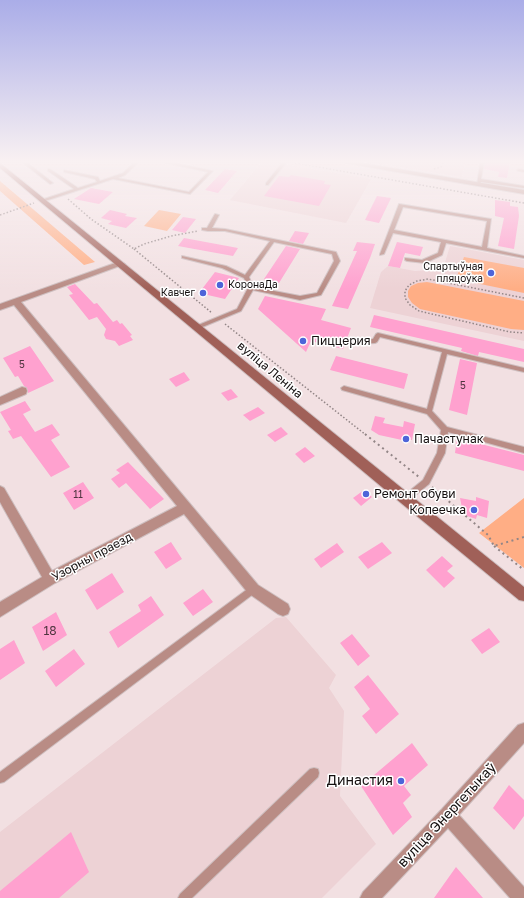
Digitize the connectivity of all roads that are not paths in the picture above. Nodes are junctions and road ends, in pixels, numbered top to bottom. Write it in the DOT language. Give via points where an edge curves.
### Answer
graph roads {
  1 [pos="49,205"];
  2 [pos="217,214"];
  3 [pos="391,231"];
  4 [pos="273,240"];
  5 [pos="444,241"];
  6 [pos="484,249"];
  7 [pos="382,254"];
  8 [pos="184,257"];
  9 [pos="524,257"];
  10 [pos="407,259"];
  11 [pos="121,264"];
  12 [pos="246,277"];
  13 [pos="251,288"];
  14 [pos="16,302"];
  15 [pos="0,307"];
  16 [pos="198,327"];
  17 [pos="360,342"];
  18 [pos="445,351"];
  19 [pos="524,370"];
  20 [pos="344,388"];
  21 [pos="22,391"];
  22 [pos="0,401"];
  23 [pos="429,412"];
  24 [pos="445,429"];
  25 [pos="524,450"];
  26 [pos="0,491"];
  27 [pos="405,499"];
  28 [pos="185,508"];
  29 [pos="50,579"];
  30 [pos="253,589"];
  31 [pos="524,595"];
  32 [pos="283,609"];
  33 [pos="0,610"];
  34 [pos="524,731"];
  35 [pos="314,773"];
  36 [pos="0,778"];
  37 [pos="448,815"];
  38 [pos="184,898"];
  39 [pos="369,898"];
  40 [pos="522,898"];
  1 -- 11 [label="main road, вуліца Леніна"];
  2 -- 4 [label="lane" via="206,230 225,230"];
  3 -- 5 [label="lane"];
  3 -- 6 [label="lane" via="401,205 489,220"];
  3 -- 7 [label="lane"];
  4 -- 12 [label="lane"];
  4 -- 13 [label="lane" via="334,253 336,261 319,294 300,298"];
  5 -- 6 [label="lane"];
  5 -- 10 [label="lane" via="440,254 423,262"];
  6 -- 9 [label="lane"];
  8 -- 12 [label="lane" via="224,267"];
  11 -- 14 [label="street"];
  11 -- 16 [label="main road, вуліца Леніна"];
  12 -- 13 [label="lane"];
  13 -- 16 [label="lane" via="239,310"];
  14 -- 15 [label="street"];
  14 -- 28 [label="street"];
  16 -- 27 [label="main road, вуліца Леніна"];
  17 -- 18 [label="lane" via="375,341 378,335"];
  18 -- 19 [label="lane"];
  18 -- 23 [label="lane"];
  20 -- 23 [label="lane"];
  21 -- 22 [label="street"];
  23 -- 24 [label="lane"];
  24 -- 25 [label="lane"];
  24 -- 27 [label="lane" via="441,453 426,482"];
  26 -- 29 [label="street"];
  27 -- 31 [label="main road, вуліца Леніна"];
  28 -- 29 [label="street, Узорны праезд"];
  28 -- 30 [label="street"];
  29 -- 33 [label="street, Узорны праезд"];
  30 -- 32 [label="street"];
  30 -- 36 [label="lane"];
  34 -- 37 [label="street, вуліца Энергетыкаў"];
  35 -- 38 [label="lane"];
  37 -- 39 [label="street, вуліца Энергетыкаў"];
  37 -- 40 [label="street"];
}
